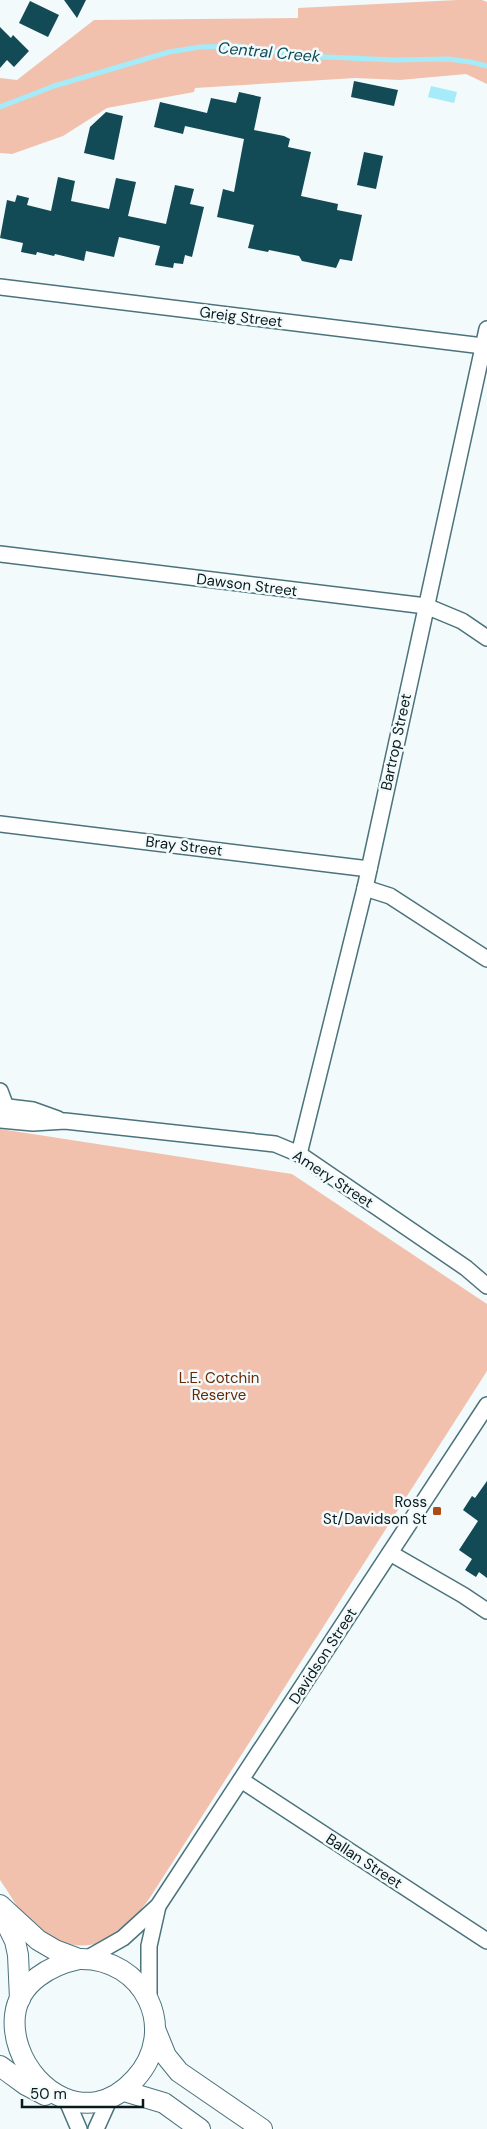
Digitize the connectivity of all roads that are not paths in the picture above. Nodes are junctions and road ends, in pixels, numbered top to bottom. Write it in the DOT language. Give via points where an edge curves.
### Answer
graph roads {
  1 [pos="0,286"];
  2 [pos="487,329"];
  3 [pos="483,346"];
  4 [pos="0,554"];
  5 [pos="426,606"];
  6 [pos="487,638"];
  7 [pos="0,824"];
  8 [pos="369,869"];
  9 [pos="365,888"];
  10 [pos="487,959"];
  11 [pos="0,1091"];
  12 [pos="4,1114"];
  13 [pos="299,1154"];
  14 [pos="466,1268"];
  15 [pos="487,1278"];
  16 [pos="487,1286"];
  17 [pos="487,1405"];
  18 [pos="390,1553"];
  19 [pos="487,1612"];
  20 [pos="241,1780"];
  21 [pos="0,1905"];
  22 [pos="158,1906"];
  23 [pos="0,1909"];
  24 [pos="487,1941"];
  25 [pos="83,1959"];
  26 [pos="149,2001"];
  27 [pos="12,2012"];
  28 [pos="155,2029"];
  29 [pos="0,2066"];
  30 [pos="117,2094"];
  31 [pos="62,2098"];
  32 [pos="79,2129"];
  33 [pos="96,2129"];
  34 [pos="200,2129"];
  35 [pos="262,2129"];
  1 -- 3 [label="street, Greig Street"];
  2 -- 3 [label="street, Bartrop Street"];
  3 -- 5 [label="street, Bartrop Street"];
  4 -- 5 [label="street, Dawson Street"];
  5 -- 6 [label="street, Dawson Street" via="462,621"];
  5 -- 8 [label="street, Bartrop Street"];
  7 -- 8 [label="street, Bray Street"];
  8 -- 9 [label="street, Bartrop Street"];
  9 -- 10 [label="street" via="390,896"];
  9 -- 13 [label="street, Bartrop Street"];
  11 -- 12 [label="street"];
  12 -- 13 [label="street, Amery Street" via="33,1123 64,1121 275,1144"];
  13 -- 14 [label="street, Amery Street"];
  14 -- 15 [label="street, Amery Street"];
  14 -- 16 [label="street, Amery Street"];
  17 -- 18 [label="street, Davidson Street"];
  18 -- 19 [label="street"];
  18 -- 20 [label="street, Davidson Street"];
  20 -- 22 [label="street, Davidson Street"];
  20 -- 24 [label="street, Ballan Street"];
  21 -- 25 [label="street" via="38,1940"];
  22 -- 25 [label="street, Davidson Street" via="123,1938"];
  22 -- 26 [label="street, Davidson Street" via="149,1946"];
  23 -- 27 [label="street" via="18,1955"];
  25 -- 26 [label="street" via="106,1962 124,1970 139,1984"];
  25 -- 27 [label="street" via="61,1963 44,1971 30,1984"];
  26 -- 28 [label="street"];
  27 -- 31 [label="street" via="24,2061"];
  28 -- 30 [label="street" via="147,2063"];
  28 -- 35 [label="street" via="166,2056 179,2072"];
  29 -- 31 [label="street" via="42,2095"];
  30 -- 31 [label="street" via="96,2102 78,2103"];
  30 -- 33 [label="street"];
  30 -- 34 [label="street" via="164,2104"];
  31 -- 32 [label="street"];
}
